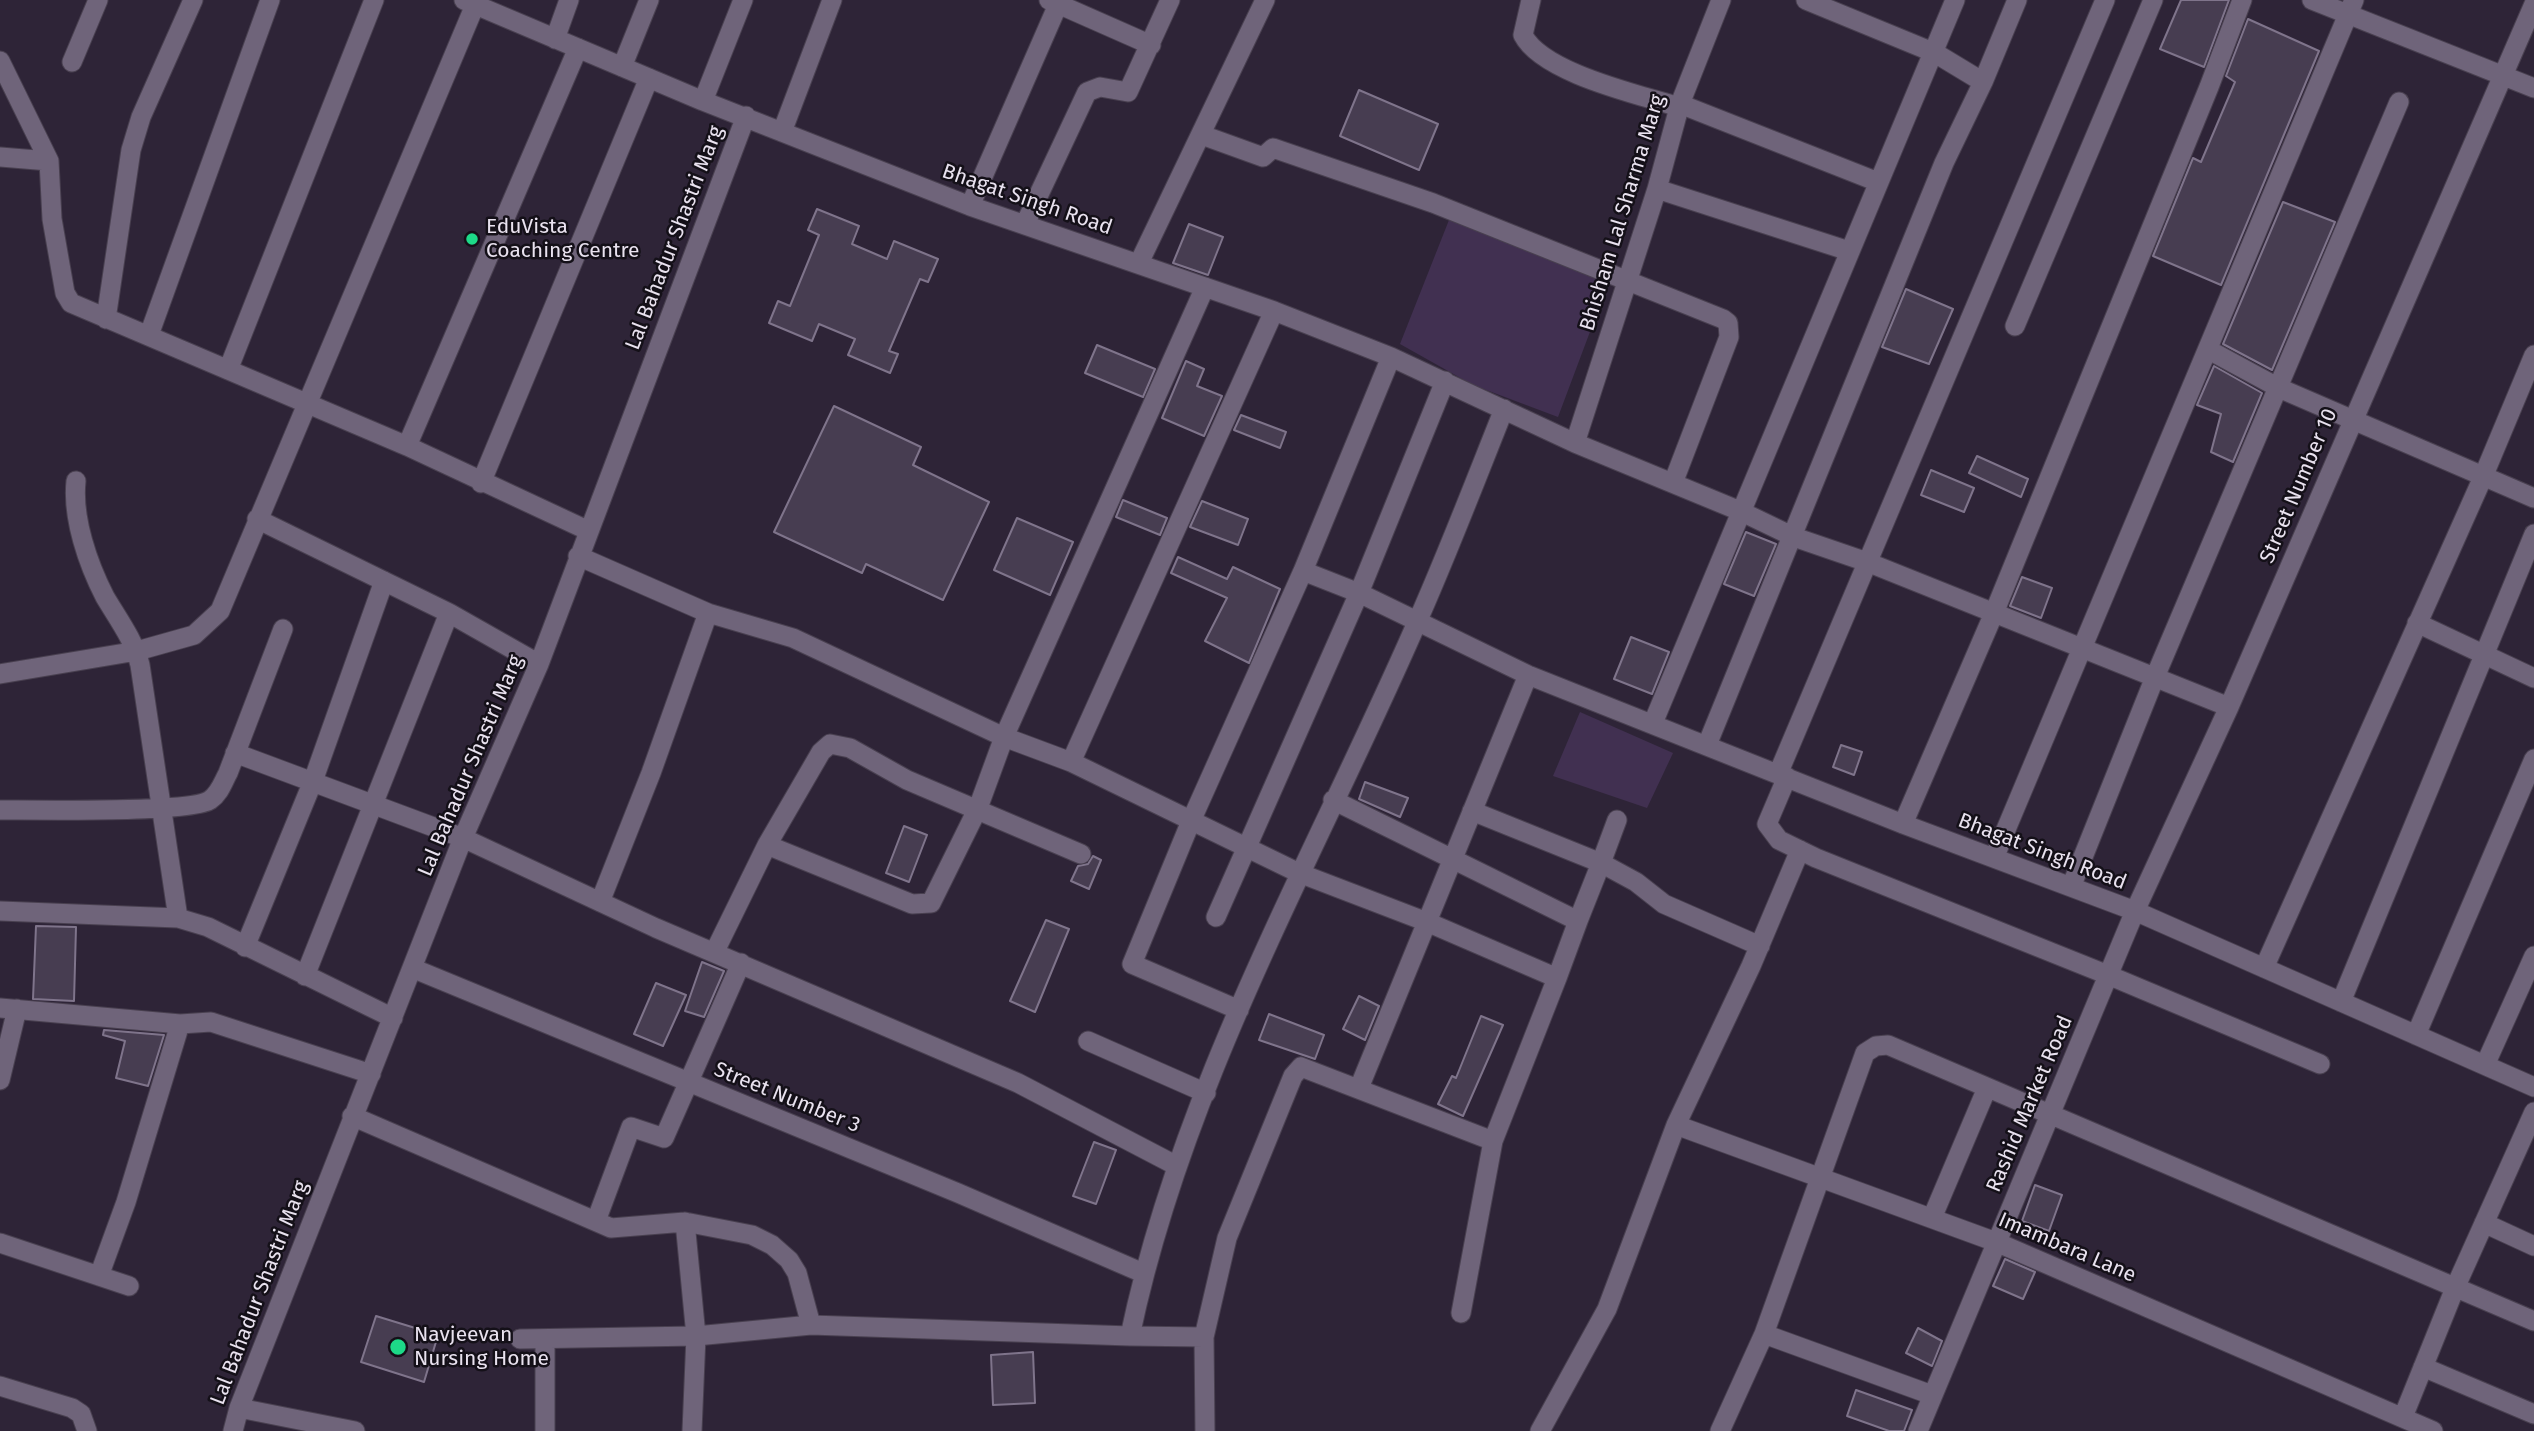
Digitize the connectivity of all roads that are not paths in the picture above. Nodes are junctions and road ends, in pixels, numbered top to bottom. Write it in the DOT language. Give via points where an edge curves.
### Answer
graph roads {
  1 [pos="98,0"];
  2 [pos="193,0"];
  3 [pos="271,0"];
  4 [pos="374,0"];
  5 [pos="569,0"];
  6 [pos="649,0"];
  7 [pos="743,0"];
  8 [pos="832,0"];
  9 [pos="1170,0"];
  10 [pos="1265,0"];
  11 [pos="1531,0"];
  12 [pos="1721,0"];
  13 [pos="1806,0"];
  14 [pos="1955,0"];
  15 [pos="2017,0"];
  16 [pos="2105,0"];
  17 [pos="2153,0"];
  18 [pos="2242,0"];
  19 [pos="2312,0"];
  20 [pos="1055,1"];
  21 [pos="469,2"];
  22 [pos="2534,5"];
  23 [pos="2351,8"];
  24 [pos="555,39"];
  25 [pos="1151,44"];
  26 [pos="578,48"];
  27 [pos="1935,53"];
  28 [pos="0,61"];
  29 [pos="72,62"];
  30 [pos="622,67"];
  31 [pos="2501,77"];
  32 [pos="649,78"];
  33 [pos="1983,82"];
  34 [pos="2534,88"];
  35 [pos="704,101"];
  36 [pos="2399,102"];
  37 [pos="1679,104"];
  38 [pos="746,116"];
  39 [pos="782,132"];
  40 [pos="1202,135"];
  41 [pos="0,157"];
  42 [pos="49,161"];
  43 [pos="1878,182"];
  44 [pos="1657,189"];
  45 [pos="970,206"];
  46 [pos="1025,224"];
  47 [pos="1849,251"];
  48 [pos="1139,263"];
  49 [pos="1626,279"];
  50 [pos="1205,288"];
  51 [pos="1274,311"];
  52 [pos="106,319"];
  53 [pos="2015,326"];
  54 [pos="149,335"];
  55 [pos="2209,350"];
  56 [pos="2534,355"];
  57 [pos="1391,357"];
  58 [pos="228,370"];
  59 [pos="1445,381"];
  60 [pos="2279,388"];
  61 [pos="307,404"];
  62 [pos="1504,408"];
  63 [pos="2353,419"];
  64 [pos="1575,443"];
  65 [pos="407,446"];
  66 [pos="2483,477"];
  67 [pos="76,481"];
  68 [pos="481,482"];
  69 [pos="1673,483"];
  70 [pos="2534,498"];
  71 [pos="1740,511"];
  72 [pos="257,519"];
  73 [pos="589,531"];
  74 [pos="2534,534"];
  75 [pos="1794,537"];
  76 [pos="578,556"];
  77 [pos="1867,562"];
  78 [pos="1303,571"];
  79 [pos="384,580"];
  80 [pos="1359,593"];
  81 [pos="449,613"];
  82 [pos="708,613"];
  83 [pos="1994,613"];
  84 [pos="1418,620"];
  85 [pos="2417,624"];
  86 [pos="283,629"];
  87 [pos="2083,648"];
  88 [pos="137,651"];
  89 [pos="2486,656"];
  90 [pos="539,664"];
  91 [pos="0,674"];
  92 [pos="1528,675"];
  93 [pos="2155,677"];
  94 [pos="2534,678"];
  95 [pos="2229,706"];
  96 [pos="1653,723"];
  97 [pos="1004,737"];
  98 [pos="1707,745"];
  99 [pos="235,753"];
  100 [pos="2534,759"];
  101 [pos="1072,762"];
  102 [pos="1783,775"];
  103 [pos="313,782"];
  104 [pos="1333,800"];
  105 [pos="373,805"];
  106 [pos="161,808"];
  107 [pos="978,808"];
  108 [pos="0,810"];
  109 [pos="1472,811"];
  110 [pos="1618,820"];
  111 [pos="1191,821"];
  112 [pos="1903,824"];
  113 [pos="463,838"];
  114 [pos="766,845"];
  115 [pos="1247,848"];
  116 [pos="1800,850"];
  117 [pos="1081,854"];
  118 [pos="1454,858"];
  119 [pos="1994,858"];
  120 [pos="1601,863"];
  121 [pos="1299,873"];
  122 [pos="2071,887"];
  123 [pos="600,902"];
  124 [pos="0,911"];
  125 [pos="2134,911"];
  126 [pos="1216,917"];
  127 [pos="178,918"];
  128 [pos="1578,920"];
  129 [pos="1427,922"];
  130 [pos="1760,946"];
  131 [pos="245,947"];
  132 [pos="715,951"];
  133 [pos="2534,956"];
  134 [pos="741,963"];
  135 [pos="412,968"];
  136 [pos="2264,968"];
  137 [pos="2108,975"];
  138 [pos="305,976"];
  139 [pos="1557,978"];
  140 [pos="2342,1002"];
  141 [pos="8,1008"];
  142 [pos="1239,1010"];
  143 [pos="393,1018"];
  144 [pos="180,1024"];
  145 [pos="2416,1035"];
  146 [pos="1088,1041"];
  147 [pos="2320,1064"];
  148 [pos="2485,1065"];
  149 [pos="372,1074"];
  150 [pos="0,1080"];
  151 [pos="686,1081"];
  152 [pos="2534,1087"];
  153 [pos="1359,1088"];
  154 [pos="1987,1088"];
  155 [pos="1206,1093"];
  156 [pos="2534,1112"];
  157 [pos="2050,1115"];
  158 [pos="352,1116"];
  159 [pos="1676,1125"];
  160 [pos="1493,1141"];
  161 [pos="1177,1166"];
  162 [pos="1820,1176"];
  163 [pos="1932,1218"];
  164 [pos="596,1222"];
  165 [pos="685,1222"];
  166 [pos="2484,1223"];
  167 [pos="1996,1242"];
  168 [pos="0,1243"];
  169 [pos="2534,1246"];
  170 [pos="1143,1273"];
  171 [pos="99,1276"];
  172 [pos="129,1286"];
  173 [pos="2455,1287"];
  174 [pos="1461,1313"];
  175 [pos="2534,1321"];
  176 [pos="811,1325"];
  177 [pos="1764,1334"];
  178 [pos="696,1336"];
  179 [pos="1130,1336"];
  180 [pos="1204,1337"];
  181 [pos="520,1339"];
  182 [pos="545,1339"];
  183 [pos="2423,1367"];
  184 [pos="0,1386"];
  185 [pos="1933,1395"];
  186 [pos="239,1408"];
  187 [pos="2534,1414"];
  188 [pos="2403,1417"];
  189 [pos="87,1431"];
  190 [pos="233,1431"];
  191 [pos="355,1431"];
  192 [pos="545,1431"];
  193 [pos="692,1431"];
  194 [pos="1205,1431"];
  195 [pos="1540,1431"];
  196 [pos="1720,1431"];
  197 [pos="1919,1431"];
  198 [pos="2432,1431"];
  1 -- 29 [label="street"];
  2 -- 52 [label="street" via="131,150"];
  3 -- 54 [label="street"];
  4 -- 58 [label="street"];
  5 -- 24 [label="street"];
  6 -- 30 [label="street"];
  7 -- 35 [label="street"];
  8 -- 39 [label="street"];
  9 -- 25 [label="street"];
  10 -- 40 [label="street"];
  11 -- 37 [label="street" via="1522,35 1529,47 1552,62 1613,86"];
  12 -- 37 [label="street, Bhisham Lal Sharma Marg"];
  13 -- 27 [label="street"];
  14 -- 27 [label="street"];
  15 -- 33 [label="street"];
  16 -- 77 [label="street"];
  17 -- 53 [label="street"];
  18 -- 83 [label="street"];
  19 -- 23 [label="street"];
  20 -- 25 [label="street"];
  20 -- 45 [label="street"];
  21 -- 24 [label="street, Bhagat Singh Road"];
  21 -- 61 [label="street"];
  22 -- 31 [label="street, Street Number 10"];
  23 -- 31 [label="street"];
  23 -- 55 [label="street"];
  24 -- 26 [label="street, Bhagat Singh Road"];
  25 -- 46 [label="street" via="1128,92 1100,88 1087,92"];
  26 -- 30 [label="street, Bhagat Singh Road"];
  26 -- 65 [label="street"];
  27 -- 33 [label="street"];
  27 -- 43 [label="street"];
  28 -- 42 [label="street"];
  30 -- 32 [label="street, Bhagat Singh Road"];
  31 -- 34 [label="street"];
  31 -- 63 [label="street, Street Number 10"];
  32 -- 35 [label="street, Bhagat Singh Road"];
  32 -- 68 [label="street"];
  33 -- 75 [label="street" via="1944,163"];
  35 -- 38 [label="street, Bhagat Singh Road"];
  36 -- 60 [label="street"];
  37 -- 43 [label="street"];
  37 -- 44 [label="street, Bhisham Lal Sharma Marg"];
  38 -- 39 [label="street, Bhagat Singh Road"];
  38 -- 73 [label="street, Lal Bahadur Shastri Marg"];
  39 -- 45 [label="street, Bhagat Singh Road"];
  40 -- 48 [label="street"];
  40 -- 49 [label="street" via="1263,157 1273,148 1433,203"];
  41 -- 42 [label="street"];
  42 -- 52 [label="street" via="52,219 65,293 71,303"];
  43 -- 47 [label="street"];
  44 -- 47 [label="street"];
  44 -- 49 [label="street, Bhisham Lal Sharma Marg"];
  45 -- 46 [label="street, Bhagat Singh Road"];
  46 -- 48 [label="street, Bhagat Singh Road"];
  47 -- 71 [label="street"];
  48 -- 50 [label="street, Bhagat Singh Road"];
  49 -- 64 [label="street, Bhisham Lal Sharma Marg"];
  49 -- 69 [label="street" via="1723,319 1730,330"];
  50 -- 51 [label="street, Bhagat Singh Road"];
  50 -- 97 [label="street"];
  51 -- 57 [label="street, Bhagat Singh Road"];
  51 -- 101 [label="street"];
  52 -- 54 [label="street"];
  54 -- 58 [label="street"];
  55 -- 60 [label="street"];
  55 -- 87 [label="street"];
  56 -- 66 [label="street"];
  57 -- 59 [label="street, Bhagat Singh Road"];
  57 -- 78 [label="street"];
  58 -- 61 [label="street"];
  59 -- 62 [label="street, Bhagat Singh Road"];
  59 -- 80 [label="street"];
  60 -- 63 [label="street"];
  60 -- 93 [label="street"];
  61 -- 65 [label="street"];
  61 -- 72 [label="street"];
  62 -- 64 [label="street, Bhagat Singh Road"];
  62 -- 84 [label="street"];
  63 -- 66 [label="street"];
  63 -- 95 [label="street, Street Number 10"];
  64 -- 69 [label="street, Bhagat Singh Road"];
  65 -- 68 [label="street"];
  66 -- 70 [label="street"];
  66 -- 85 [label="street"];
  67 -- 88 [label="street" via="74,495 84,545 104,594"];
  68 -- 73 [label="street"];
  69 -- 71 [label="street, Bhagat Singh Road"];
  71 -- 75 [label="street, Bhagat Singh Road"];
  71 -- 96 [label="street"];
  72 -- 79 [label="street"];
  72 -- 88 [label="street" via="220,611 209,624 194,635"];
  73 -- 76 [label="street, Lal Bahadur Shastri Marg"];
  74 -- 89 [label="street"];
  75 -- 77 [label="street, Bhagat Singh Road"];
  75 -- 98 [label="street"];
  76 -- 82 [label="street"];
  76 -- 90 [label="street, Lal Bahadur Shastri Marg"];
  77 -- 83 [label="street, Bhagat Singh Road"];
  77 -- 102 [label="street"];
  78 -- 80 [label="street, Bhagat Singh Road"];
  78 -- 111 [label="street"];
  79 -- 81 [label="street"];
  79 -- 103 [label="street"];
  80 -- 84 [label="street, Bhagat Singh Road"];
  80 -- 115 [label="street"];
  81 -- 90 [label="street"];
  81 -- 105 [label="street"];
  82 -- 97 [label="street" via="793,638"];
  82 -- 123 [label="street"];
  83 -- 87 [label="street, Bhagat Singh Road"];
  83 -- 112 [label="street"];
  84 -- 92 [label="street, Bhagat Singh Road"];
  84 -- 104 [label="street"];
  85 -- 89 [label="street"];
  85 -- 136 [label="street"];
  86 -- 99 [label="street"];
  87 -- 93 [label="street, Bhagat Singh Road"];
  87 -- 119 [label="street"];
  88 -- 91 [label="street"];
  88 -- 106 [label="street"];
  89 -- 94 [label="street"];
  89 -- 140 [label="street"];
  90 -- 113 [label="street, Lal Bahadur Shastri Marg"];
  92 -- 96 [label="street, Bhagat Singh Road"];
  92 -- 109 [label="street"];
  93 -- 95 [label="street, Bhagat Singh Road"];
  93 -- 122 [label="street"];
  95 -- 125 [label="street, Street Number 10"];
  96 -- 98 [label="street, Bhagat Singh Road"];
  97 -- 101 [label="street"];
  97 -- 107 [label="street"];
  98 -- 102 [label="street, Bhagat Singh Road"];
  99 -- 103 [label="street"];
  99 -- 106 [label="street" via="219,792 209,801"];
  100 -- 145 [label="street"];
  101 -- 111 [label="street"];
  102 -- 112 [label="street, Bhagat Singh Road"];
  102 -- 116 [label="street" via="1767,824 1779,840"];
  103 -- 105 [label="street"];
  103 -- 131 [label="street"];
  104 -- 118 [label="street"];
  104 -- 121 [label="street"];
  105 -- 113 [label="street"];
  105 -- 138 [label="street"];
  106 -- 108 [label="street"];
  106 -- 127 [label="street"];
  107 -- 114 [label="street" via="907,780 850,748 830,744"];
  107 -- 114 [label="street" via="939,892 923,905"];
  107 -- 117 [label="street"];
  109 -- 118 [label="street"];
  109 -- 120 [label="street"];
  110 -- 120 [label="street"];
  111 -- 115 [label="street"];
  111 -- 142 [label="street" via="1132,964"];
  112 -- 119 [label="street, Bhagat Singh Road"];
  113 -- 123 [label="street"];
  113 -- 135 [label="street, Lal Bahadur Shastri Marg"];
  114 -- 132 [label="street"];
  115 -- 121 [label="street"];
  115 -- 126 [label="street"];
  116 -- 130 [label="street"];
  116 -- 137 [label="street"];
  118 -- 128 [label="street"];
  118 -- 129 [label="street"];
  119 -- 122 [label="street, Bhagat Singh Road"];
  120 -- 128 [label="street"];
  120 -- 130 [label="street" via="1664,904"];
  121 -- 129 [label="street"];
  121 -- 142 [label="street"];
  122 -- 125 [label="street, Bhagat Singh Road"];
  123 -- 132 [label="street"];
  124 -- 127 [label="street"];
  125 -- 136 [label="street, Bhagat Singh Road"];
  125 -- 137 [label="street, Rashid Market Road"];
  127 -- 131 [label="street"];
  128 -- 139 [label="street"];
  129 -- 139 [label="street"];
  129 -- 153 [label="street"];
  130 -- 159 [label="street"];
  131 -- 138 [label="street"];
  132 -- 134 [label="street"];
  133 -- 148 [label="street"];
  134 -- 151 [label="street"];
  134 -- 161 [label="street" via="1018,1083"];
  135 -- 143 [label="street, Lal Bahadur Shastri Marg"];
  135 -- 151 [label="street, Street Number 3"];
  136 -- 140 [label="street, Bhagat Singh Road"];
  137 -- 147 [label="street"];
  137 -- 157 [label="street, Rashid Market Road"];
  138 -- 143 [label="street"];
  139 -- 160 [label="street"];
  140 -- 145 [label="street, Bhagat Singh Road"];
  141 -- 144 [label="street"];
  141 -- 150 [label="street"];
  142 -- 155 [label="street"];
  143 -- 149 [label="street, Lal Bahadur Shastri Marg"];
  144 -- 149 [label="street" via="211,1022"];
  144 -- 171 [label="street"];
  145 -- 148 [label="street, Bhagat Singh Road"];
  146 -- 155 [label="street"];
  148 -- 152 [label="street, Bhagat Singh Road"];
  149 -- 158 [label="street, Lal Bahadur Shastri Marg"];
  151 -- 164 [label="street" via="664,1138 631,1127"];
  151 -- 170 [label="street, Street Number 3"];
  153 -- 160 [label="street"];
  153 -- 180 [label="street" via="1307,1067 1296,1071 1227,1238"];
  154 -- 157 [label="street"];
  154 -- 162 [label="street" via="1888,1045 1871,1048"];
  154 -- 163 [label="street"];
  155 -- 161 [label="street"];
  156 -- 166 [label="street"];
  157 -- 167 [label="street, Rashid Market Road"];
  157 -- 173 [label="street"];
  158 -- 164 [label="street"];
  158 -- 186 [label="street, Lal Bahadur Shastri Marg"];
  159 -- 162 [label="street, Imambara Lane"];
  159 -- 195 [label="street" via="1607,1310"];
  160 -- 174 [label="street"];
  161 -- 170 [label="street"];
  162 -- 163 [label="street, Imambara Lane"];
  162 -- 177 [label="street"];
  163 -- 167 [label="street, Imambara Lane"];
  164 -- 165 [label="street" via="625,1229"];
  165 -- 176 [label="street" via="752,1235 772,1245 797,1273"];
  165 -- 178 [label="street"];
  166 -- 169 [label="street"];
  166 -- 173 [label="street"];
  167 -- 185 [label="street, Rashid Market Road"];
  167 -- 188 [label="street, Imambara Lane"];
  168 -- 171 [label="street"];
  170 -- 179 [label="street"];
  171 -- 172 [label="street"];
  173 -- 175 [label="street"];
  173 -- 183 [label="street"];
  176 -- 178 [label="street"];
  176 -- 179 [label="street"];
  177 -- 185 [label="street"];
  177 -- 196 [label="street"];
  178 -- 182 [label="street"];
  178 -- 193 [label="street"];
  179 -- 180 [label="street"];
  180 -- 194 [label="street"];
  181 -- 182 [label="street"];
  182 -- 192 [label="street"];
  183 -- 187 [label="street"];
  183 -- 188 [label="street"];
  184 -- 189 [label="street" via="72,1408 81,1414"];
  185 -- 197 [label="street, Rashid Market Road"];
  186 -- 190 [label="street, Lal Bahadur Shastri Marg"];
  186 -- 191 [label="street"];
  188 -- 198 [label="street, Imambara Lane"];
}
